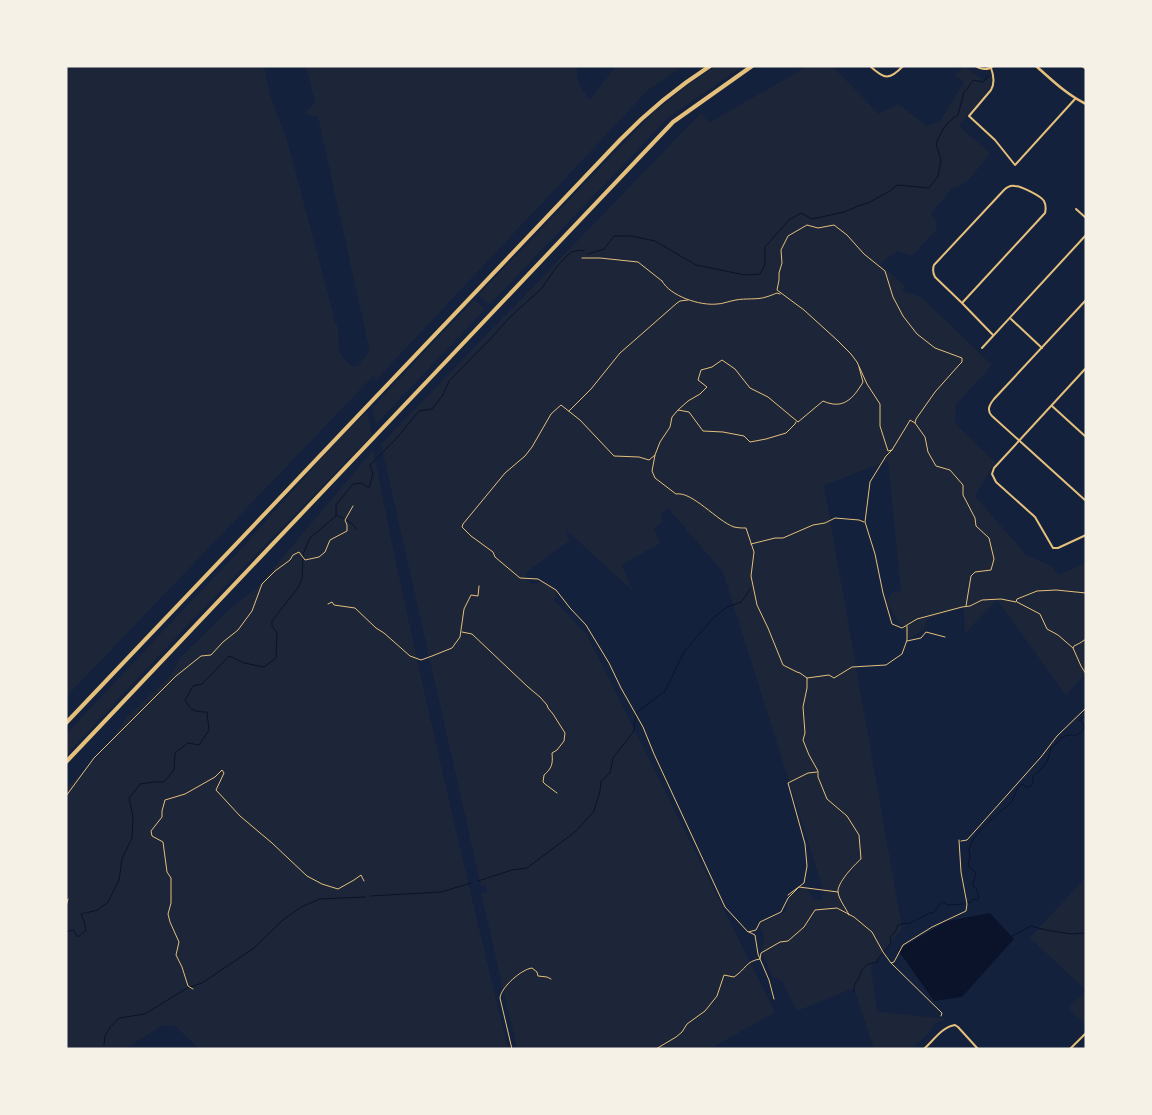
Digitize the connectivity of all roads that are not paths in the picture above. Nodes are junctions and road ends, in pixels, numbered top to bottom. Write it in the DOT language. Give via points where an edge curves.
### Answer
graph roads {
  1 [pos="710,66"];
  2 [pos="752,66"];
  3 [pos="870,66"];
  4 [pos="903,66"];
  5 [pos="975,66"];
  6 [pos="1036,66"];
  7 [pos="1082,66"];
  8 [pos="992,67"];
  9 [pos="1086,69"];
  10 [pos="1075,99"];
  11 [pos="1085,103"];
  12 [pos="1076,209"];
  13 [pos="1086,218"];
  14 [pos="1086,235"];
  15 [pos="1086,300"];
  16 [pos="962,303"];
  17 [pos="1010,318"];
  18 [pos="993,336"];
  19 [pos="982,348"];
  20 [pos="1042,348"];
  21 [pos="1086,368"];
  22 [pos="1052,406"];
  23 [pos="1086,437"];
  24 [pos="1019,441"];
  25 [pos="1086,501"];
  26 [pos="1086,535"];
  27 [pos="66,723"];
  28 [pos="66,762"];
  29 [pos="1086,1033"];
  30 [pos="924,1049"];
  31 [pos="978,1049"];
  32 [pos="1070,1049"];
  1 -- 27 [label="highway" via="662,100 620,140"];
  2 -- 28 [label="highway" via="673,122"];
  3 -- 4 [label="street" via="884,77 889,77"];
  5 -- 8 [label="street"];
  6 -- 10 [label="main road"];
  7 -- 9 [label="street"];
  8 -- 10 [label="street" via="994,86 968,116 995,140 1015,165"];
  10 -- 11 [label="main road"];
  12 -- 13 [label="street"];
  14 -- 17 [label="street"];
  15 -- 20 [label="street"];
  16 -- 16 [label="street" via="935,277 934,265 1009,186 1018,186 1040,197 1046,206 1045,213"];
  16 -- 18 [label="street"];
  17 -- 18 [label="street"];
  17 -- 20 [label="street"];
  18 -- 19 [label="street"];
  20 -- 24 [label="street" via="989,408 989,413"];
  21 -- 22 [label="street"];
  22 -- 23 [label="street"];
  22 -- 24 [label="street"];
  24 -- 25 [label="street"];
  24 -- 26 [label="street" via="994,468 992,474 996,482 1034,517 1053,548"];
  29 -- 32 [label="street"];
  30 -- 31 [label="street" via="944,1029 955,1025"];
}
